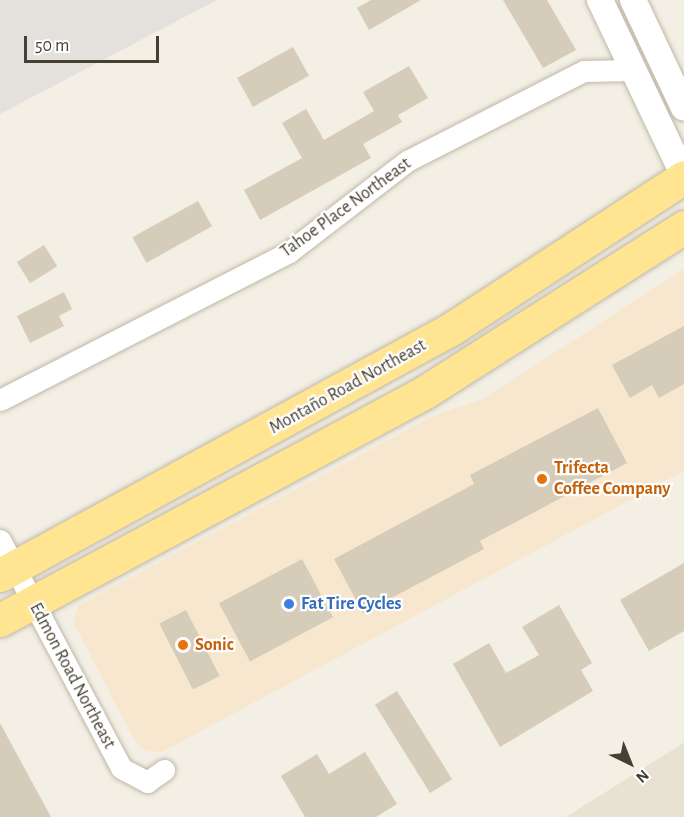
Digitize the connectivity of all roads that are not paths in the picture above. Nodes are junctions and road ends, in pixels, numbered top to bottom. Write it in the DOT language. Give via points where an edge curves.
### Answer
graph roads {
  1 [pos="600,0"];
  2 [pos="633,0"];
  3 [pos="634,70"];
  4 [pos="684,108"];
  5 [pos="684,176"];
  6 [pos="684,226"];
  7 [pos="0,400"];
  8 [pos="5,561"];
  9 [pos="33,603"];
  10 [pos="0,620"];
  11 [pos="164,770"];
  1 -- 3 [label="street"];
  2 -- 4 [label="street"];
  3 -- 5 [label="street"];
  3 -- 7 [label="street, Tahoe Place Northeast" via="584,71 407,162 289,252"];
  5 -- 8 [label="main road, Montaño Road Northeast" via="451,329"];
  6 -- 9 [label="main road" via="425,392"];
  8 -- 9 [label="street, Edmon Road Northeast"];
  9 -- 10 [label="main road"];
  9 -- 11 [label="street, Edmon Road Northeast" via="122,768 147,782"];
}
